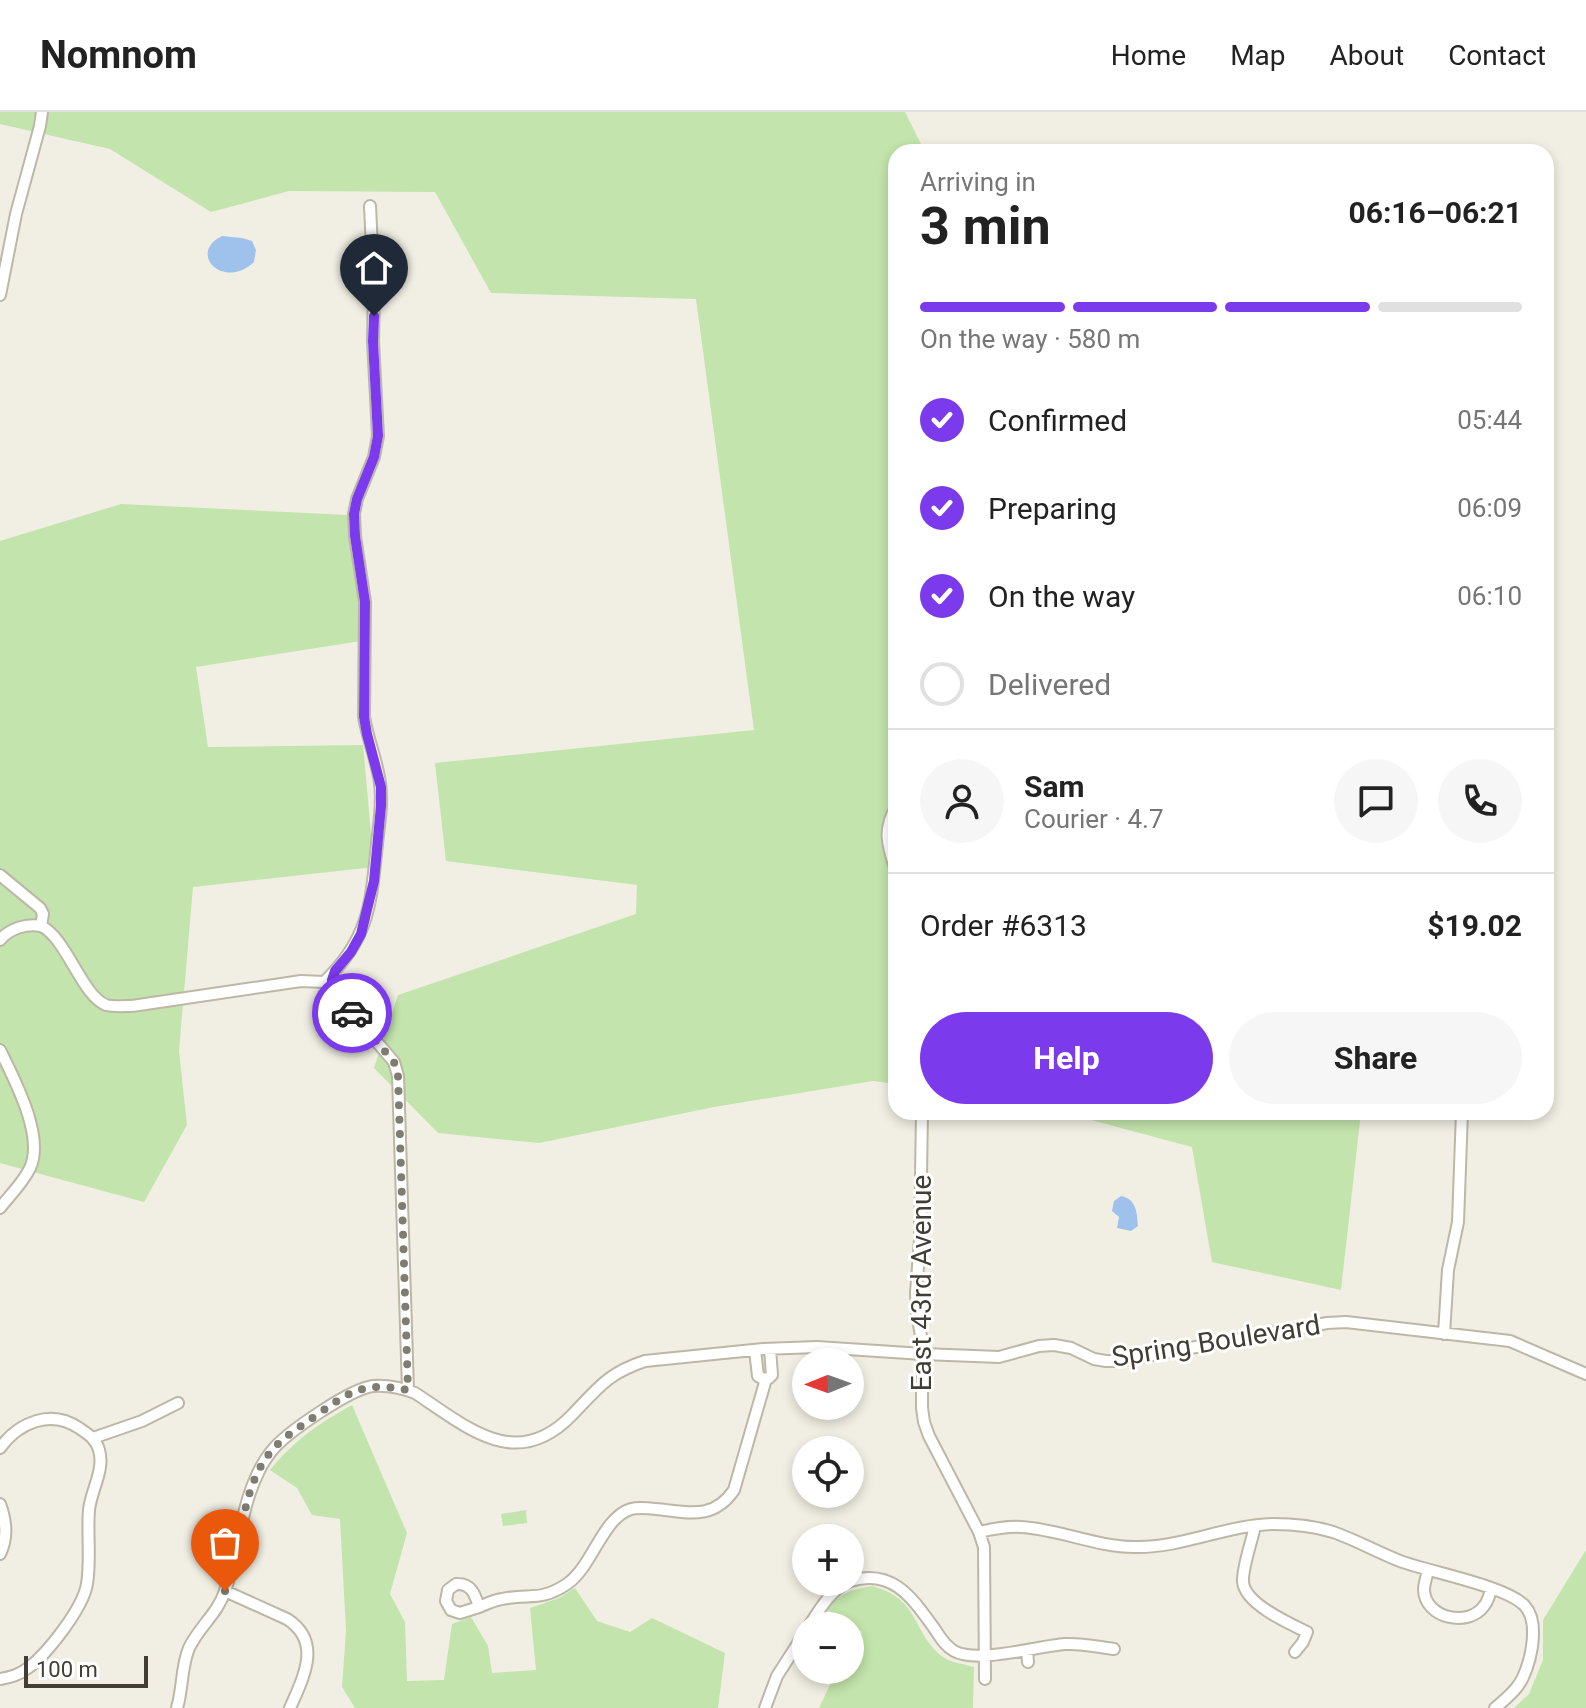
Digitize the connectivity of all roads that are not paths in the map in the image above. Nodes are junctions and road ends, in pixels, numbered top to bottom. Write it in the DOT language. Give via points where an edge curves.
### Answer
graph roads {
  1 [pos="42,112"];
  2 [pos="370,206"];
  3 [pos="0,295"];
  4 [pos="0,875"];
  5 [pos="41,926"];
  6 [pos="0,940"];
  7 [pos="335,971"];
  8 [pos="324,982"];
  9 [pos="335,993"];
  10 [pos="0,1050"];
  11 [pos="922,1120"];
  12 [pos="1462,1120"];
  13 [pos="0,1208"];
  14 [pos="1444,1334"];
  15 [pos="770,1349"];
  16 [pos="755,1350"];
  17 [pos="923,1354"];
  18 [pos="1586,1374"];
  19 [pos="766,1379"];
  20 [pos="408,1390"];
  21 [pos="178,1403"];
  22 [pos="93,1438"];
  23 [pos="0,1448"];
  24 [pos="0,1504"];
  25 [pos="1255,1526"];
  26 [pos="979,1532"];
  27 [pos="0,1554"];
  28 [pos="1428,1570"];
  29 [pos="864,1580"];
  30 [pos="1491,1588"];
  31 [pos="225,1591"];
  32 [pos="479,1607"];
  33 [pos="1114,1649"];
  34 [pos="1027,1650"];
  35 [pos="1295,1652"];
  36 [pos="792,1653"];
  37 [pos="985,1656"];
  38 [pos="1028,1662"];
  39 [pos="0,1679"];
  40 [pos="985,1679"];
  41 [pos="177,1708"];
  42 [pos="290,1708"];
  43 [pos="765,1708"];
  44 [pos="1495,1708"];
  1 -- 3 [label="street"];
  2 -- 7 [label="street" via="378,436 354,514 365,602 364,717 380,779 381,806 369,906 361,934"];
  4 -- 5 [label="street" via="40,908"];
  5 -- 6 [label="street" via="13,929"];
  5 -- 8 [label="street" via="52,933 99,1000 112,1006"];
  7 -- 8 [label="street"];
  7 -- 9 [label="street"];
  8 -- 9 [label="street"];
  9 -- 20 [label="street" via="394,1062 398,1076"];
  10 -- 13 [label="street" via="23,1100 35,1146 32,1165"];
  11 -- 17 [label="street, East 43rd Avenue" via="916,1293"];
  12 -- 14 [label="street" via="1458,1222"];
  14 -- 17 [label="street, Spring Boulevard" via="1337,1322 1119,1361 1094,1359 1054,1345 999,1357"];
  14 -- 18 [label="street, Spring Boulevard" via="1518,1343"];
  15 -- 16 [label="street, Spring Boulevard"];
  15 -- 17 [label="street, Spring Boulevard"];
  15 -- 19 [label="street" via="772,1375"];
  16 -- 19 [label="street" via="758,1376"];
  16 -- 20 [label="street, Spring Boulevard" via="629,1366 598,1387 559,1428 528,1441 480,1435"];
  17 -- 26 [label="street, East 43rd Avenue" via="924,1422"];
  19 -- 32 [label="street" via="734,1490 717,1508 695,1513 630,1509 613,1521 571,1581 554,1592 503,1598"];
  20 -- 31 [label="street, Spring Boulevard" via="356,1390 277,1445 245,1506"];
  21 -- 22 [label="street"];
  22 -- 23 [label="street" via="69,1422 39,1420 12,1433"];
  22 -- 39 [label="street" via="101,1461 89,1507 82,1601 29,1668"];
  24 -- 27 [label="street" via="5,1530"];
  25 -- 26 [label="street" via="1134,1547 1021,1527"];
  25 -- 28 [label="street" via="1323,1530"];
  25 -- 35 [label="street" via="1245,1589 1274,1615 1307,1632"];
  26 -- 37 [label="street, East 43rd Avenue" via="985,1559"];
  28 -- 30 [label="street"];
  28 -- 30 [label="street" via="1427,1602 1444,1616 1477,1613"];
  29 -- 37 [label="street" via="895,1584 909,1594 950,1648"];
  30 -- 44 [label="street" via="1524,1605 1532,1628 1524,1676"];
  31 -- 41 [label="street, Spring Boulevard" via="190,1647"];
  31 -- 42 [label="street" via="296,1624 303,1635 307,1666"];
  33 -- 34 [label="street" via="1070,1644"];
  34 -- 37 [label="street"];
  34 -- 38 [label="street"];
  36 -- 43 [label="street"];
  37 -- 40 [label="street, East 43rd Avenue"];
}
